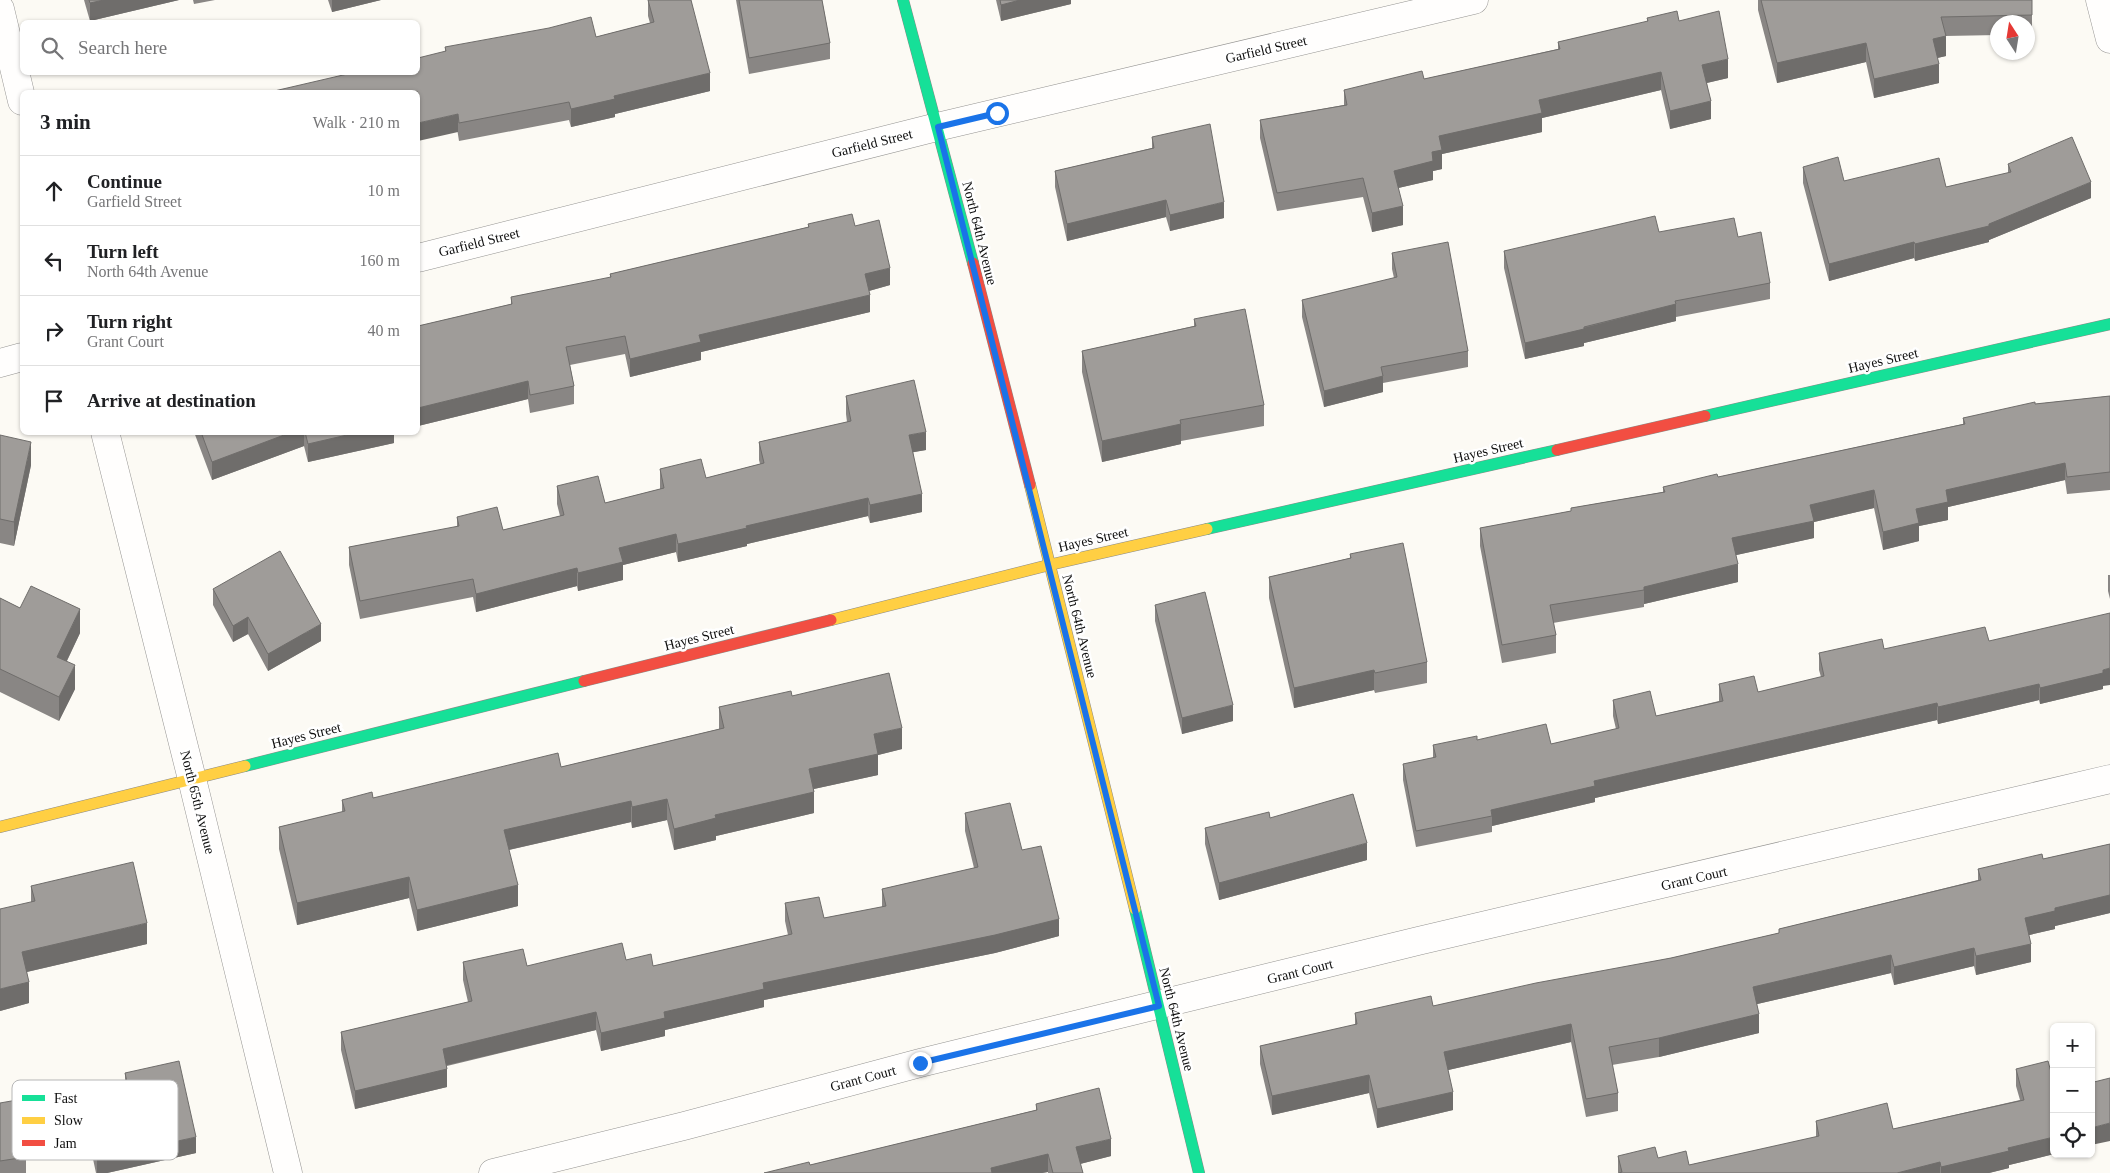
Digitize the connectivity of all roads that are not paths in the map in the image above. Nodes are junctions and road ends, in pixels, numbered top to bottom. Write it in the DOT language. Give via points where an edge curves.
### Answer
graph roads {
  1 [pos="903,0"];
  2 [pos="1474,0"];
  3 [pos="2100,0"];
  4 [pos="0,9"];
  5 [pos="2110,39"];
  6 [pos="20,92"];
  7 [pos="938,127"];
  8 [pos="420,257"];
  9 [pos="2110,324"];
  10 [pos="20,358"];
  11 [pos="0,363"];
  12 [pos="106,435"];
  13 [pos="1049,565"];
  14 [pos="192,778"];
  15 [pos="2110,779"];
  16 [pos="0,827"];
  17 [pos="1159,1006"];
  18 [pos="288,1173"];
  19 [pos="493,1173"];
  20 [pos="1198,1173"];
  1 -- 7 [label="street, North 64th Avenue"];
  2 -- 7 [label="street, Garfield Street"];
  3 -- 5 [label="street"];
  4 -- 6 [label="street"];
  7 -- 8 [label="street, Garfield Street"];
  7 -- 13 [label="street, North 64th Avenue"];
  9 -- 13 [label="street, Hayes Street"];
  10 -- 11 [label="street"];
  12 -- 14 [label="street, North 65th Avenue"];
  13 -- 14 [label="street, Hayes Street"];
  13 -- 17 [label="street, North 64th Avenue"];
  14 -- 16 [label="street, Hayes Street"];
  14 -- 18 [label="street, North 65th Avenue"];
  15 -- 17 [label="street, Grant Court"];
  17 -- 19 [label="street, Grant Court" via="920,1063"];
  17 -- 20 [label="street, North 64th Avenue"];
}
